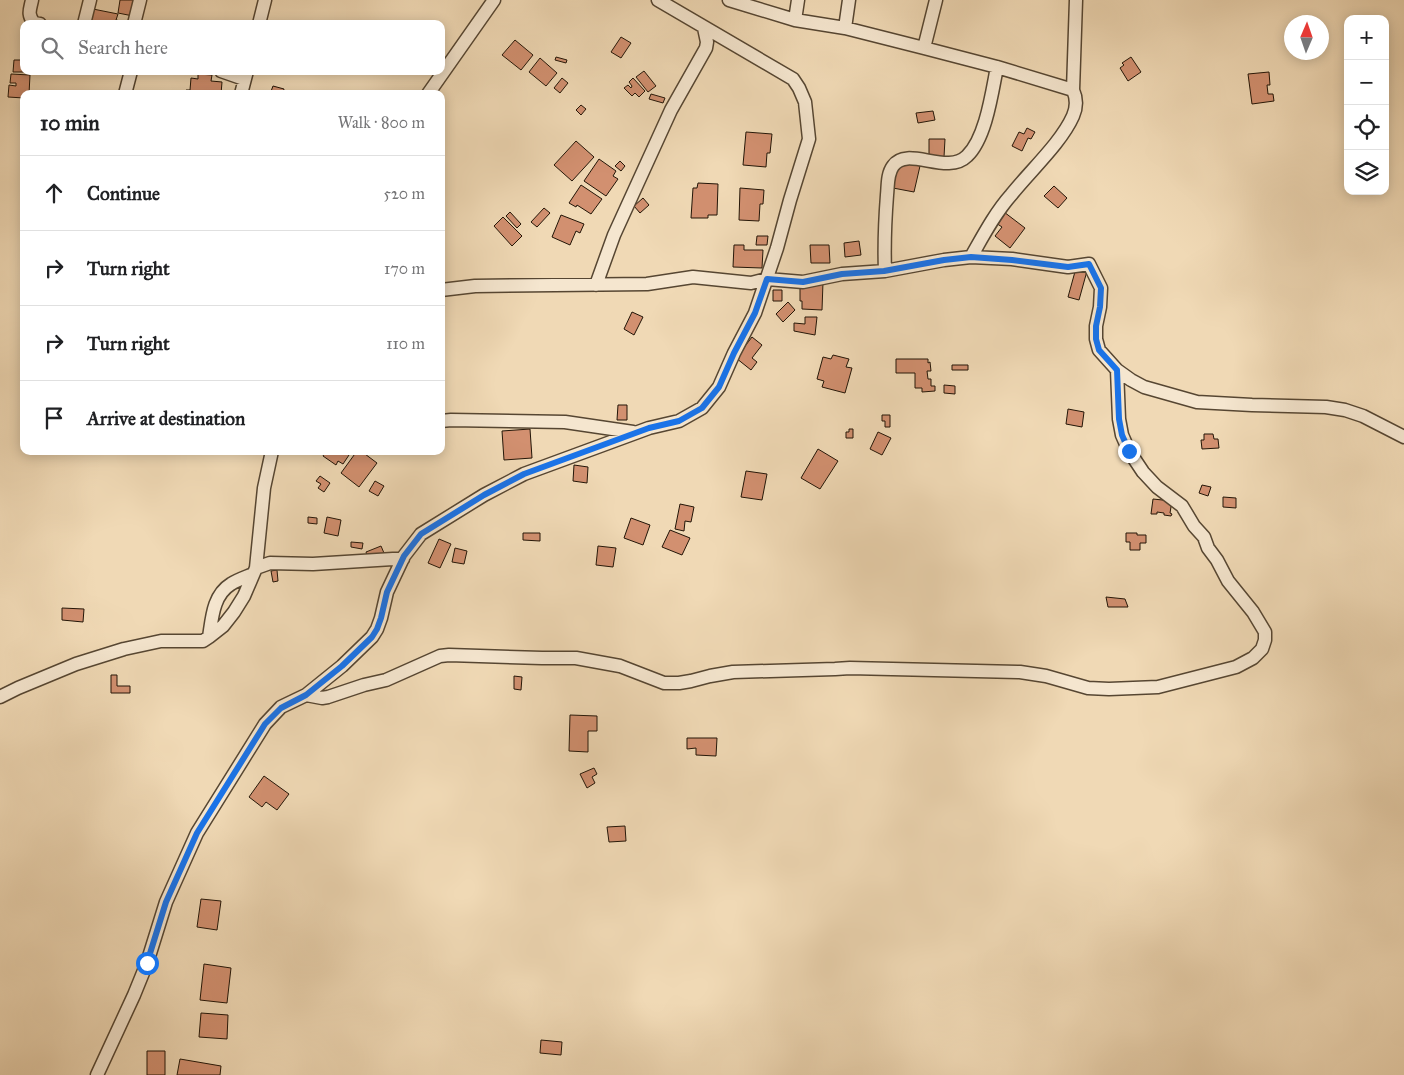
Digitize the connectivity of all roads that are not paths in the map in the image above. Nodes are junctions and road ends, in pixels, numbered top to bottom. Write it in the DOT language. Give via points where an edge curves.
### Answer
graph roads {
  1 [pos="32,0"];
  2 [pos="90,0"];
  3 [pos="140,0"];
  4 [pos="265,0"];
  5 [pos="494,0"];
  6 [pos="658,0"];
  7 [pos="729,0"];
  8 [pos="798,0"];
  9 [pos="849,0"];
  10 [pos="936,0"];
  11 [pos="1076,0"];
  12 [pos="32,20"];
  13 [pos="85,20"];
  14 [pos="135,20"];
  15 [pos="260,20"];
  16 [pos="795,20"];
  17 [pos="704,28"];
  18 [pos="845,28"];
  19 [pos="924,48"];
  20 [pos="997,67"];
  21 [pos="445,70"];
  22 [pos="130,75"];
  23 [pos="246,75"];
  24 [pos="441,75"];
  25 [pos="126,90"];
  26 [pos="241,90"];
  27 [pos="431,90"];
  28 [pos="1073,90"];
  29 [pos="971,257"];
  30 [pos="884,271"];
  31 [pos="767,279"];
  32 [pos="596,285"];
  33 [pos="445,290"];
  34 [pos="1117,370"];
  35 [pos="445,421"];
  36 [pos="636,432"];
  37 [pos="1404,437"];
  38 [pos="271,455"];
  39 [pos="403,559"];
  40 [pos="254,571"];
  41 [pos="209,637"];
  42 [pos="306,695"];
  43 [pos="0,697"];
  44 [pos="97,1075"];
  1 -- 12 [label="street"];
  2 -- 13 [label="street"];
  3 -- 14 [label="street"];
  4 -- 15 [label="street"];
  5 -- 21 [label="street"];
  6 -- 17 [label="street"];
  7 -- 16 [label="street"];
  8 -- 16 [label="street"];
  9 -- 18 [label="street"];
  10 -- 19 [label="street"];
  11 -- 28 [label="street"];
  16 -- 18 [label="street"];
  17 -- 31 [label="street" via="793,79 805,102 809,139"];
  17 -- 32 [label="street" via="708,42 706,48 671,110 614,235"];
  18 -- 19 [label="street"];
  19 -- 20 [label="street"];
  20 -- 28 [label="street"];
  20 -- 30 [label="street" via="986,118 977,142 967,156 957,163 906,159 893,165 889,174 884,228"];
  22 -- 25 [label="street"];
  23 -- 26 [label="street"];
  24 -- 27 [label="street"];
  28 -- 29 [label="street" via="1077,106 1073,117 1057,141 1009,196"];
  29 -- 30 [label="street"];
  29 -- 34 [label="street" via="1068,267 1089,264 1101,288 1096,339 1099,350"];
  30 -- 31 [label="street" via="842,274 803,282"];
  31 -- 32 [label="street" via="751,283 693,277 647,284"];
  31 -- 36 [label="street" via="755,313 719,387 702,408 679,421"];
  32 -- 33 [label="street" via="475,286"];
  34 -- 37 [label="street" via="1144,387 1198,402 1345,410"];
  34 -- 42 [label="street" via="1119,419 1129,451 1157,487 1182,506 1204,537 1228,581 1265,632 1262,649 1236,667 1158,687 1109,689 1088,688 1020,672 850,668 733,672 679,683 664,682 620,666 576,658 449,655 386,680 328,697"];
  35 -- 36 [label="street" via="565,422"];
  36 -- 39 [label="street" via="524,474 484,495 421,534"];
  38 -- 40 [label="street"];
  39 -- 40 [label="street" via="270,563"];
  39 -- 42 [label="street" via="387,592 381,618 372,637"];
  40 -- 41 [label="street" via="234,612"];
  40 -- 41 [label="street" via="219,594"];
  41 -- 43 [label="street" via="196,641 161,641 124,649 59,670"];
  42 -- 44 [label="street" via="281,708 265,724 197,833 166,902 134,995"];
}
